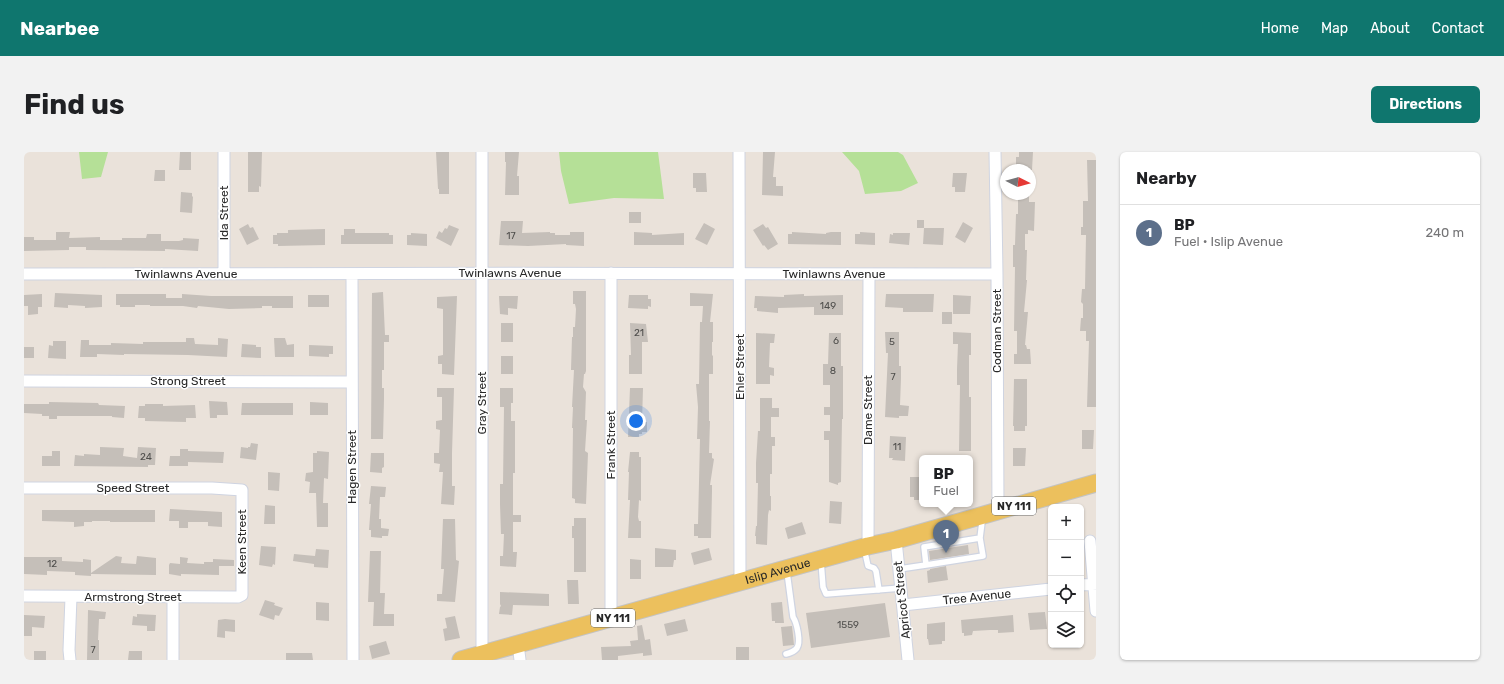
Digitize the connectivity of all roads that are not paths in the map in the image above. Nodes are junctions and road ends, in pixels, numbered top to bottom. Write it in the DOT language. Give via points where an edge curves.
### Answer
graph roads {
  1 [pos="224,152"];
  2 [pos="482,152"];
  3 [pos="739,152"];
  4 [pos="995,152"];
  5 [pos="611,273"];
  6 [pos="740,273"];
  7 [pos="24,274"];
  8 [pos="224,274"];
  9 [pos="352,274"];
  10 [pos="482,274"];
  11 [pos="869,274"];
  12 [pos="997,274"];
  13 [pos="24,381"];
  14 [pos="352,382"];
  15 [pos="1096,483"];
  16 [pos="24,488"];
  17 [pos="242,490"];
  18 [pos="998,510"];
  19 [pos="980,515"];
  20 [pos="980,538"];
  21 [pos="924,539"];
  22 [pos="896,540"];
  23 [pos="1090,541"];
  24 [pos="866,552"];
  25 [pos="926,565"];
  26 [pos="821,566"];
  27 [pos="899,569"];
  28 [pos="786,570"];
  29 [pos="740,582"];
  30 [pos="1095,584"];
  31 [pos="1084,585"];
  32 [pos="901,588"];
  33 [pos="1048,589"];
  34 [pos="879,590"];
  35 [pos="242,595"];
  36 [pos="24,596"];
  37 [pos="71,597"];
  38 [pos="173,597"];
  39 [pos="903,605"];
  40 [pos="1096,611"];
  41 [pos="611,618"];
  42 [pos="519,652"];
  43 [pos="482,654"];
  44 [pos="786,654"];
  45 [pos="70,660"];
  46 [pos="173,660"];
  47 [pos="353,660"];
  48 [pos="461,660"];
  49 [pos="908,660"];
  1 -- 8 [label="street, Ida Street"];
  2 -- 10 [label="street, Gray Street"];
  3 -- 6 [label="street, Ehler Street"];
  4 -- 12 [label="street, Codman Street"];
  5 -- 6 [label="street, Twinlawns Avenue"];
  5 -- 10 [label="street, Twinlawns Avenue"];
  5 -- 41 [label="street, Frank Street"];
  6 -- 11 [label="street, Twinlawns Avenue"];
  6 -- 29 [label="street, Ehler Street"];
  7 -- 8 [label="street, Twinlawns Avenue"];
  8 -- 9 [label="street, Twinlawns Avenue"];
  9 -- 10 [label="street, Twinlawns Avenue"];
  9 -- 14 [label="street, Hagen Street"];
  10 -- 43 [label="street, Gray Street"];
  11 -- 12 [label="street, Twinlawns Avenue"];
  11 -- 24 [label="street, Dame Street"];
  12 -- 18 [label="street, Codman Street"];
  13 -- 14 [label="street, Strong Street"];
  14 -- 47 [label="street, Hagen Street"];
  15 -- 18 [label="main road, Islip Avenue / NY 111"];
  16 -- 17 [label="street, Speed Street"];
  17 -- 35 [label="street, Keen Street"];
  18 -- 19 [label="main road, Islip Avenue / NY 111"];
  19 -- 20 [label="lane"];
  19 -- 21 [label="main road, Islip Avenue / NY 111"];
  20 -- 21 [label="lane" via="934,547"];
  20 -- 25 [label="lane" via="983,556 948,559"];
  21 -- 22 [label="main road, Islip Avenue / NY 111"];
  21 -- 25 [label="lane"];
  22 -- 24 [label="main road, Islip Avenue / NY 111"];
  22 -- 27 [label="street, Apricot Street"];
  23 -- 30 [label="street"];
  24 -- 26 [label="main road, Islip Avenue / NY 111"];
  24 -- 34 [label="lane" via="870,568 876,571"];
  25 -- 27 [label="lane"];
  26 -- 28 [label="main road, Islip Avenue / NY 111"];
  26 -- 34 [label="lane" via="826,594"];
  27 -- 32 [label="street, Apricot Street"];
  28 -- 29 [label="main road, Islip Avenue / NY 111"];
  28 -- 44 [label="lane" via="793,617 797,623 798,645 797,649"];
  29 -- 41 [label="main road, Islip Avenue / NY 111"];
  30 -- 31 [label="street"];
  30 -- 40 [label="street"];
  32 -- 34 [label="lane"];
  32 -- 39 [label="street, Apricot Street"];
  33 -- 39 [label="street, Tree Avenue"];
  35 -- 38 [label="street, Armstrong Street"];
  36 -- 37 [label="street, Armstrong Street"];
  37 -- 38 [label="street, Armstrong Street"];
  37 -- 45 [label="street"];
  38 -- 46 [label="street"];
  39 -- 49 [label="street, Apricot Street"];
  41 -- 42 [label="main road, Islip Avenue / NY 111"];
  42 -- 43 [label="main road, Islip Avenue / NY 111"];
  43 -- 48 [label="main road, Islip Avenue / NY 111"];
}
